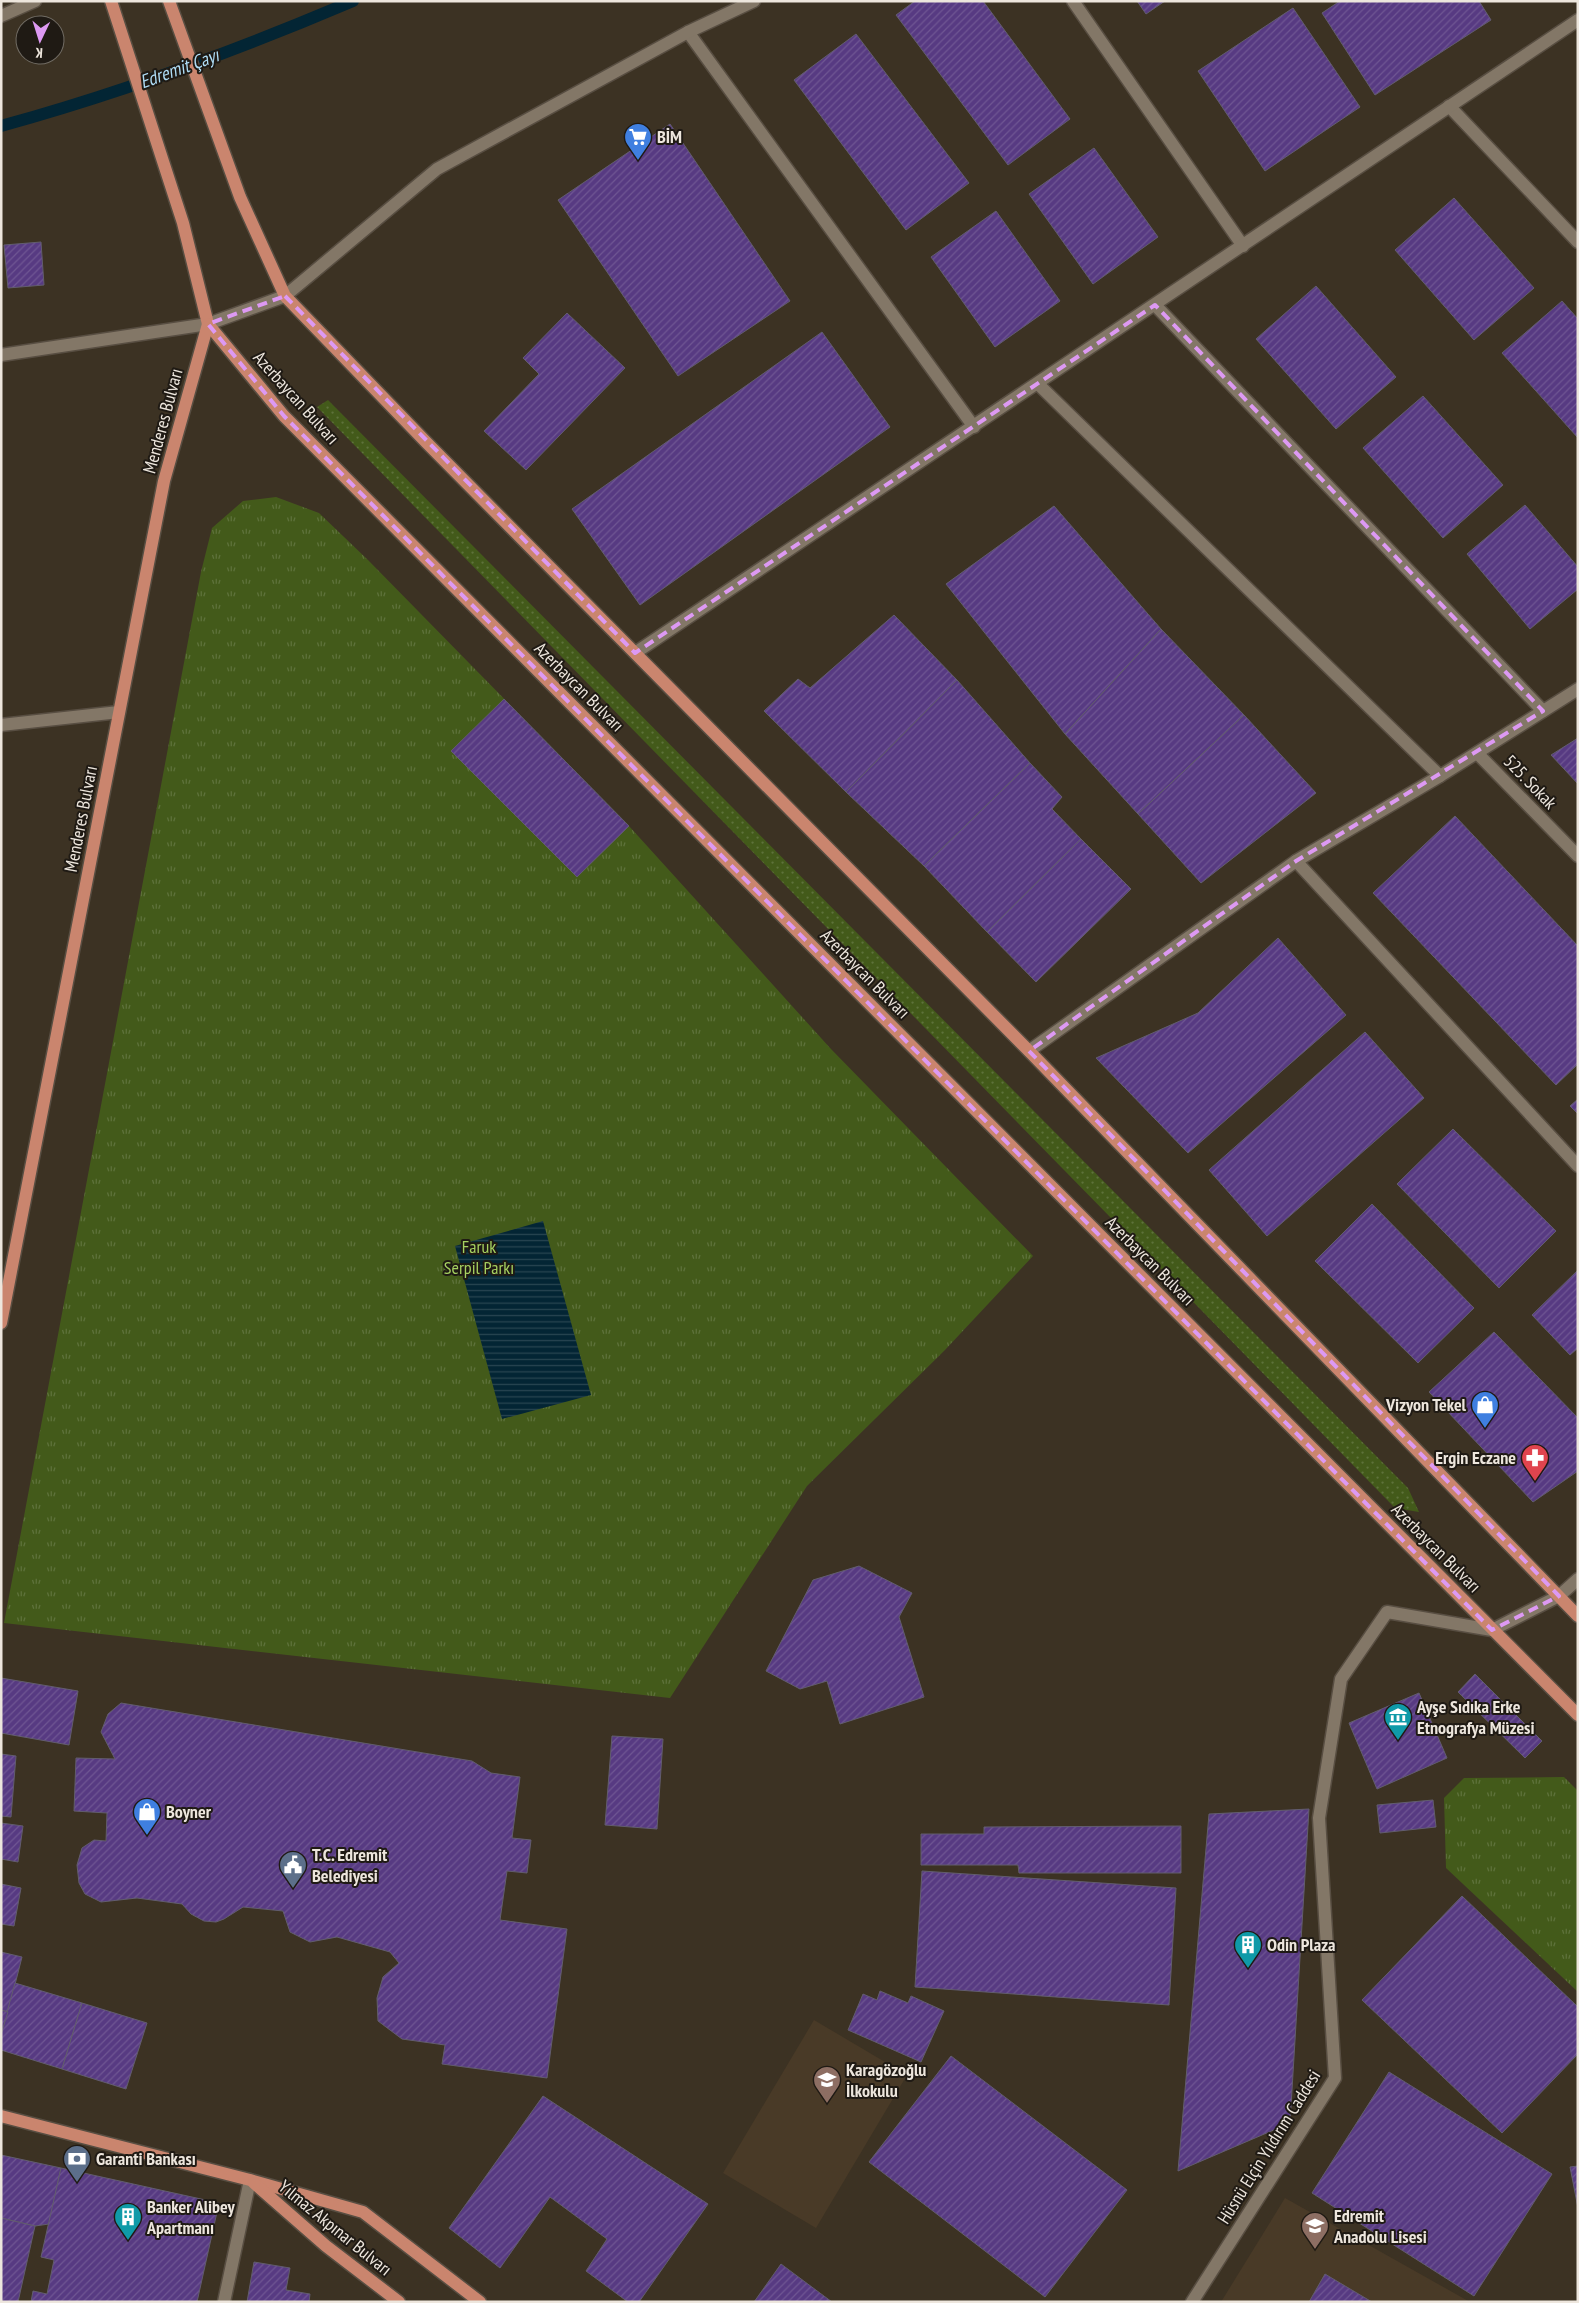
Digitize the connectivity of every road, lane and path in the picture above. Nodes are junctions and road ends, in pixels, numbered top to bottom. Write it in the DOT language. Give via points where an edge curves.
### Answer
graph roads {
  1 [pos="35,1"];
  2 [pos="169,1"];
  3 [pos="754,1"];
  4 [pos="1073,1"];
  5 [pos="111,2"];
  6 [pos="1,16"];
  7 [pos="1578,20"];
  8 [pos="688,32"];
  9 [pos="1449,106"];
  10 [pos="1578,242"];
  11 [pos="1242,246"];
  12 [pos="285,296"];
  13 [pos="1155,305"];
  14 [pos="208,324"];
  15 [pos="1,355"];
  16 [pos="1038,384"];
  17 [pos="974,427"];
  18 [pos="635,653"];
  19 [pos="1578,689"];
  20 [pos="1543,711"];
  21 [pos="119,712"];
  22 [pos="1,725"];
  23 [pos="1477,753"];
  24 [pos="1440,776"];
  25 [pos="1578,856"];
  26 [pos="1296,861"];
  27 [pos="1029,1051"];
  28 [pos="1578,1166"];
  29 [pos="4,1293"];
  30 [pos="1,1323"];
  31 [pos="1578,1579"];
  32 [pos="1559,1596"];
  33 [pos="1578,1616"];
  34 [pos="1492,1630"];
  35 [pos="1578,1716"];
  36 [pos="1,2116"];
  37 [pos="250,2180"];
  38 [pos="224,2302"];
  39 [pos="399,2302"];
  40 [pos="480,2302"];
  41 [pos="1192,2302"];
  1 -- 6 [label="street"];
  2 -- 12 [label="main road" via="240,197"];
  3 -- 8 [label="street"];
  4 -- 11 [label="street"];
  5 -- 14 [label="main road, Azerbaycan Bulvarı" via="183,223"];
  7 -- 9 [label="street"];
  8 -- 12 [label="street" via="437,168"];
  8 -- 17 [label="street"];
  9 -- 10 [label="street"];
  9 -- 11 [label="street"];
  11 -- 13 [label="street"];
  12 -- 14 [label="street"];
  12 -- 18 [label="main road"];
  13 -- 16 [label="street"];
  13 -- 20 [label="street"];
  14 -- 15 [label="street"];
  14 -- 21 [label="main road, Menderes Bulvarı" via="164,481"];
  14 -- 34 [label="main road, Azerbaycan Bulvarı" via="291,423"];
  16 -- 17 [label="street"];
  16 -- 24 [label="street"];
  17 -- 18 [label="street"];
  18 -- 27 [label="main road"];
  19 -- 20 [label="street"];
  20 -- 23 [label="street"];
  21 -- 22 [label="street"];
  21 -- 29 [label="main road, Menderes Bulvarı"];
  23 -- 24 [label="street"];
  23 -- 25 [label="street, 525. Sokak"];
  24 -- 26 [label="street"];
  26 -- 27 [label="street"];
  26 -- 28 [label="street"];
  27 -- 32 [label="main road"];
  29 -- 30 [label="main road, Menderes Bulvarı"];
  31 -- 32 [label="street"];
  32 -- 33 [label="main road"];
  32 -- 34 [label="street"];
  34 -- 35 [label="main road, Azerbaycan Bulvarı"];
  34 -- 41 [label="street, Hüsnü Elçin Yıldırım Caddesi" via="1387,1612 1341,1679 1319,1818 1335,2078"];
  36 -- 37 [label="main road, Yılmaz Akpınar Bulvarı"];
  37 -- 38 [label="street"];
  37 -- 39 [label="main road, Yılmaz Akpınar Bulvarı" via="326,2246"];
  37 -- 40 [label="main road, Yılmaz Akpınar Bulvarı" via="363,2212"];
}
